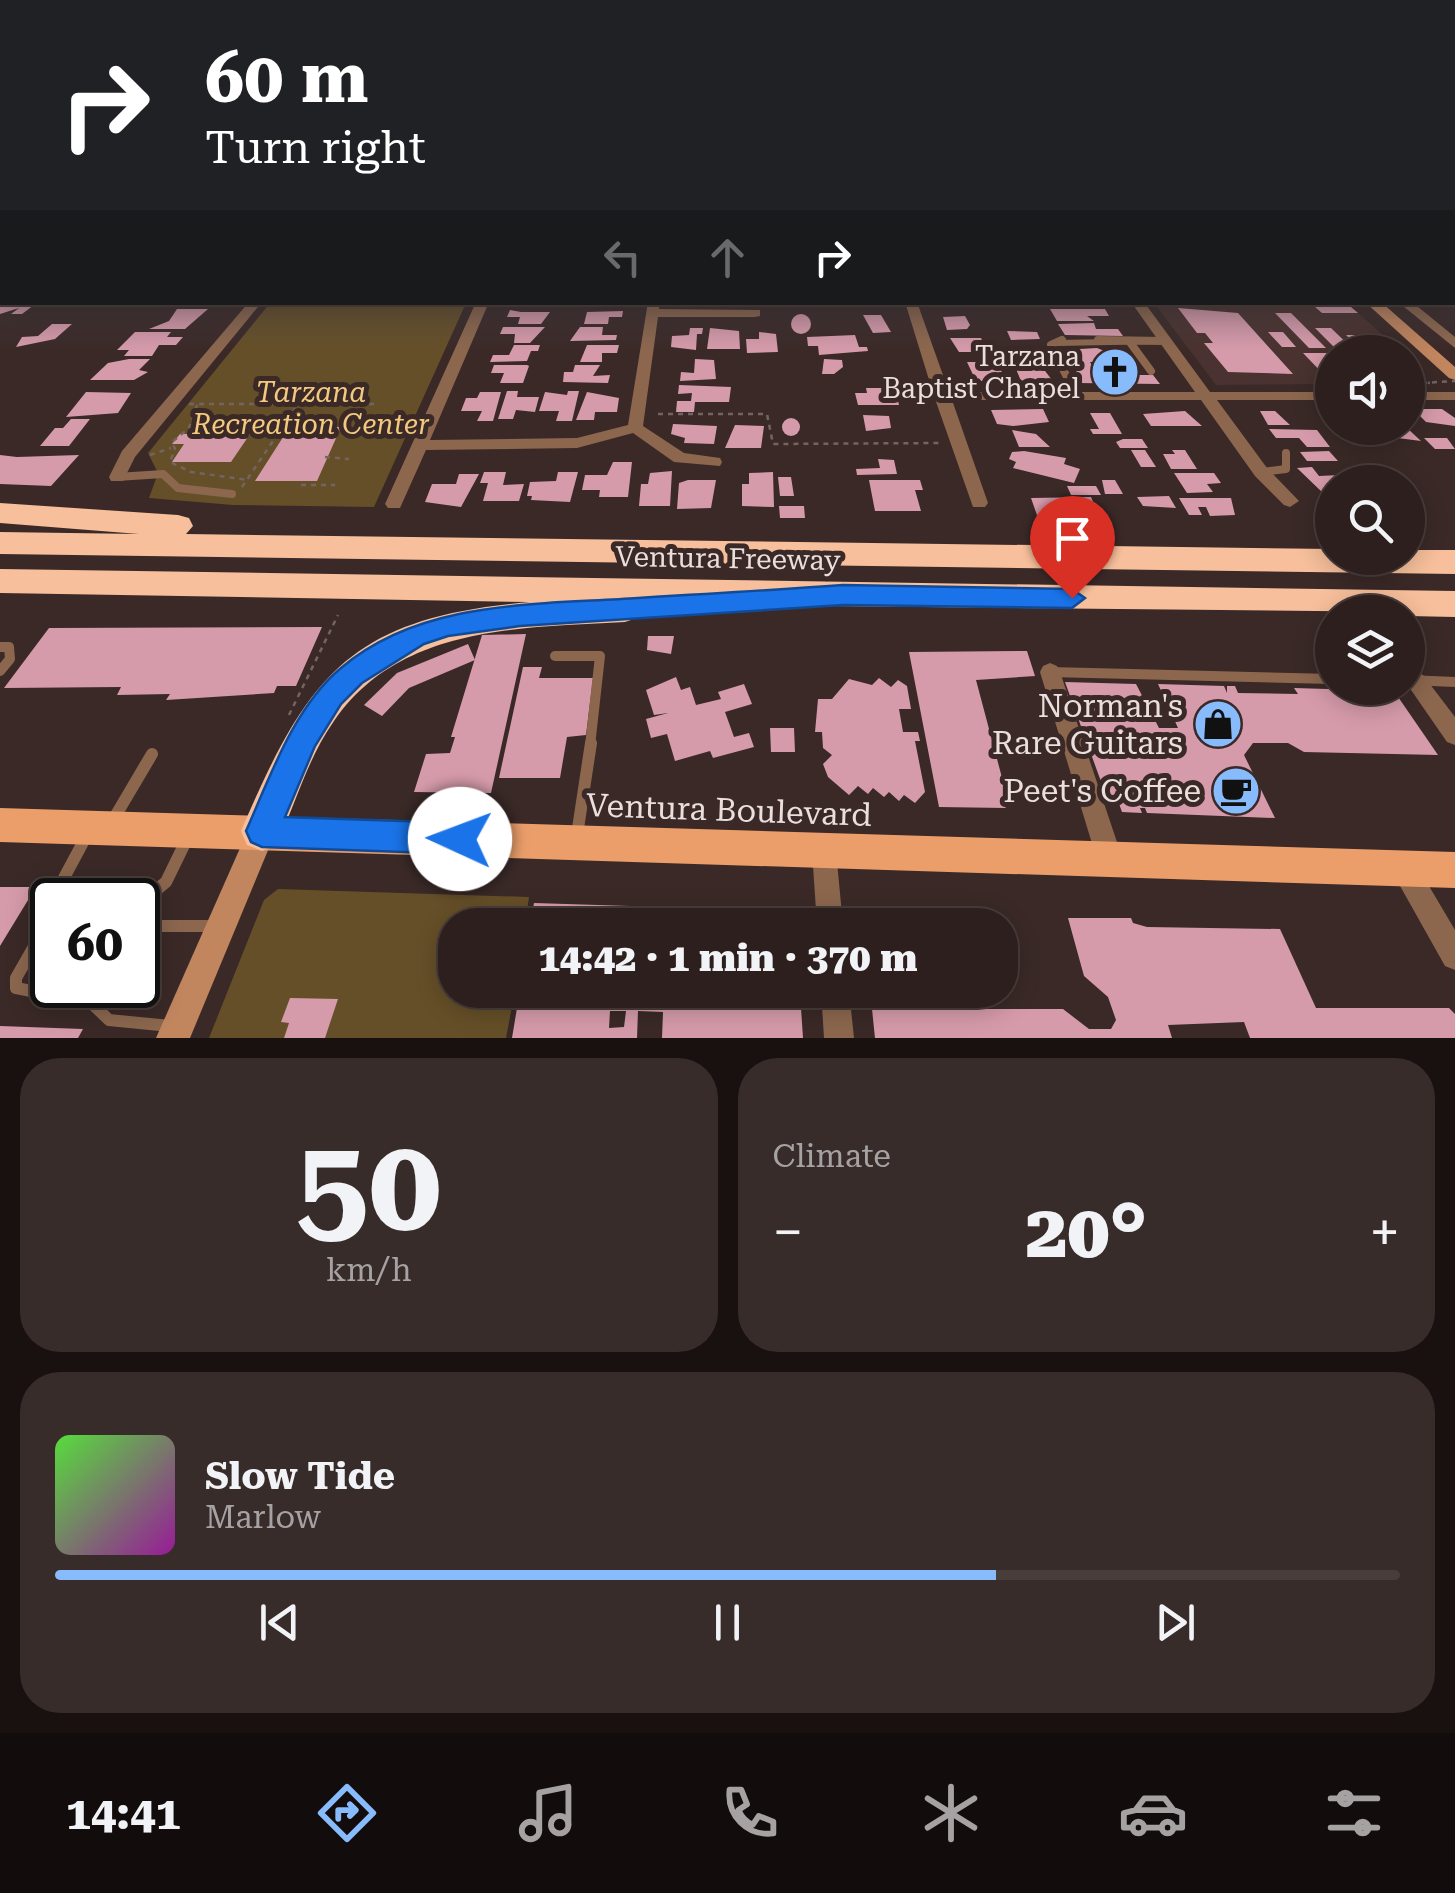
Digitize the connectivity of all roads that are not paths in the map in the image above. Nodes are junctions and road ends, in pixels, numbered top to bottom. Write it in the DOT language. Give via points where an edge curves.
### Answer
graph roads {
  1 [pos="253,305"];
  2 [pos="481,305"];
  3 [pos="912,305"];
  4 [pos="1139,305"];
  5 [pos="1375,305"];
  6 [pos="1408,305"];
  7 [pos="654,308"];
  8 [pos="755,313"];
  9 [pos="1129,340"];
  10 [pos="1164,340"];
  11 [pos="1455,344"];
  12 [pos="1150,371"];
  13 [pos="1455,378"];
  14 [pos="1076,395"];
  15 [pos="941,396"];
  16 [pos="1206,396"];
  17 [pos="1315,396"];
  18 [pos="1425,396"];
  19 [pos="1455,396"];
  20 [pos="635,428"];
  21 [pos="420,445"];
  22 [pos="1286,453"];
  23 [pos="714,462"];
  24 [pos="1261,472"];
  25 [pos="116,477"];
  26 [pos="232,494"];
  27 [pos="1290,501"];
  28 [pos="978,503"];
  29 [pos="394,504"];
  30 [pos="0,513"];
  31 [pos="0,543"];
  32 [pos="253,546"];
  33 [pos="1455,562"];
  34 [pos="0,581"];
  35 [pos="843,595"];
  36 [pos="1455,604"];
  37 [pos="0,646"];
  38 [pos="555,656"];
  39 [pos="0,671"];
  40 [pos="1050,672"];
  41 [pos="1315,679"];
  42 [pos="1425,681"];
  43 [pos="1455,682"];
  44 [pos="1425,697"];
  45 [pos="1455,735"];
  46 [pos="152,754"];
  47 [pos="0,826"];
  48 [pos="100,828"];
  49 [pos="192,830"];
  50 [pos="262,831"];
  51 [pos="576,842"];
  52 [pos="824,851"];
  53 [pos="1110,860"];
  54 [pos="1404,868"];
  55 [pos="1455,870"];
  56 [pos="60,878"];
  57 [pos="160,887"];
  58 [pos="829,908"];
  59 [pos="160,924"];
  60 [pos="220,926"];
  61 [pos="30,954"];
  62 [pos="1455,956"];
  63 [pos="30,993"];
  64 [pos="90,1008"];
  65 [pos="836,1008"];
  66 [pos="176,1032"];
  67 [pos="838,1038"];
  1 -- 25 [label="street"];
  2 -- 21 [label="street"];
  3 -- 15 [label="street"];
  4 -- 10 [label="street"];
  5 -- 13 [label="main road"];
  6 -- 11 [label="street"];
  7 -- 8 [label="street"];
  7 -- 20 [label="street"];
  9 -- 10 [label="lane"];
  9 -- 12 [label="lane"];
  9 -- 14 [label="lane" via="1051,345"];
  10 -- 16 [label="street"];
  14 -- 15 [label="street"];
  14 -- 16 [label="street"];
  15 -- 28 [label="street"];
  16 -- 17 [label="street"];
  16 -- 24 [label="street"];
  18 -- 19 [label="street"];
  20 -- 21 [label="street" via="577,444"];
  20 -- 23 [label="street" via="680,458"];
  21 -- 29 [label="street"];
  22 -- 24 [label="lane" via="1286,469"];
  24 -- 27 [label="street"];
  25 -- 26 [label="lane" via="163,474 178,488"];
  30 -- 32 [label="highway" via="180,527"];
  31 -- 32 [label="highway, Ventura Freeway"];
  32 -- 33 [label="highway, Ventura Freeway"];
  34 -- 35 [label="highway, Ventura Freeway"];
  35 -- 36 [label="highway, Ventura Freeway"];
  35 -- 50 [label="highway" via="520,616 414,637 352,674 332,696 304,739"];
  37 -- 39 [label="lane" via="9,647 10,658"];
  38 -- 51 [label="lane" via="600,656 602,668"];
  40 -- 41 [label="lane"];
  40 -- 53 [label="street"];
  42 -- 43 [label="lane"];
  44 -- 45 [label="street"];
  46 -- 48 [label="lane"];
  47 -- 48 [label="main road, Ventura Boulevard"];
  48 -- 49 [label="main road, Ventura Boulevard"];
  48 -- 56 [label="lane"];
  49 -- 50 [label="main road, Ventura Boulevard"];
  49 -- 57 [label="lane"];
  50 -- 51 [label="main road, Ventura Boulevard"];
  50 -- 60 [label="main road"];
  51 -- 52 [label="main road, Ventura Boulevard"];
  52 -- 53 [label="main road, Ventura Boulevard"];
  52 -- 58 [label="street"];
  53 -- 54 [label="main road, Ventura Boulevard"];
  54 -- 55 [label="main road, Ventura Boulevard"];
  54 -- 62 [label="street"];
  59 -- 60 [label="lane"];
  60 -- 66 [label="main road"];
  61 -- 63 [label="lane" via="16,978 16,988"];
  64 -- 66 [label="lane" via="115,1024"];
  65 -- 67 [label="street"];
}
